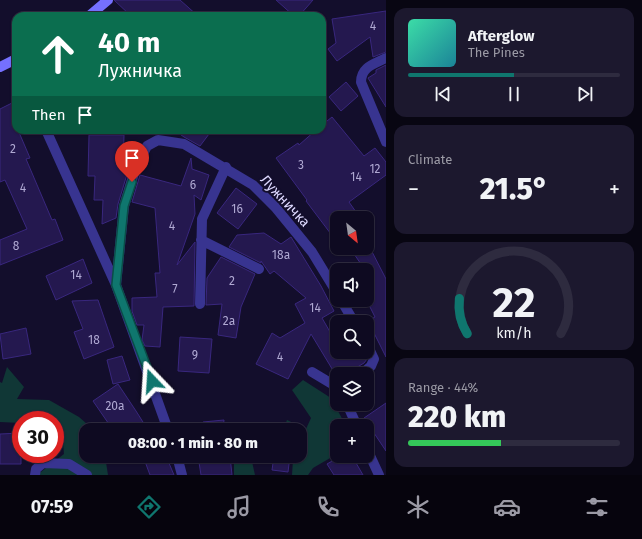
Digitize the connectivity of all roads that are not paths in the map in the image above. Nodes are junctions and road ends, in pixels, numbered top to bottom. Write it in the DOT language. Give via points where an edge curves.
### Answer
graph roads {
  1 [pos="108,0"];
  2 [pos="94,12"];
  3 [pos="386,58"];
  4 [pos="12,62"];
  5 [pos="0,67"];
  6 [pos="48,134"];
  7 [pos="386,142"];
  8 [pos="226,168"];
  9 [pos="201,240"];
  10 [pos="259,269"];
  11 [pos="330,282"];
  12 [pos="116,285"];
  13 [pos="200,304"];
  14 [pos="312,372"];
  15 [pos="330,383"];
  16 [pos="165,423"];
  17 [pos="179,463"];
  18 [pos="373,463"];
  19 [pos="36,475"];
  20 [pos="87,475"];
  21 [pos="182,475"];
  22 [pos="379,475"];
  1 -- 2 [label="main road"];
  3 -- 7 [label="street" via="367,68 361,76"];
  4 -- 5 [label="main road"];
  6 -- 12 [label="street"];
  8 -- 9 [label="street" via="202,219"];
  8 -- 11 [label="street, Лужничка" via="253,184 276,208 312,252"];
  8 -- 12 [label="street, Лужничка" via="184,144 158,140 147,146 135,170 124,206"];
  9 -- 10 [label="street"];
  9 -- 13 [label="street"];
  12 -- 16 [label="street"];
  14 -- 15 [label="street"];
  17 -- 21 [label="street"];
  18 -- 22 [label="street"];
  19 -- 20 [label="street" via="36,469 44,463 69,464"];
}
